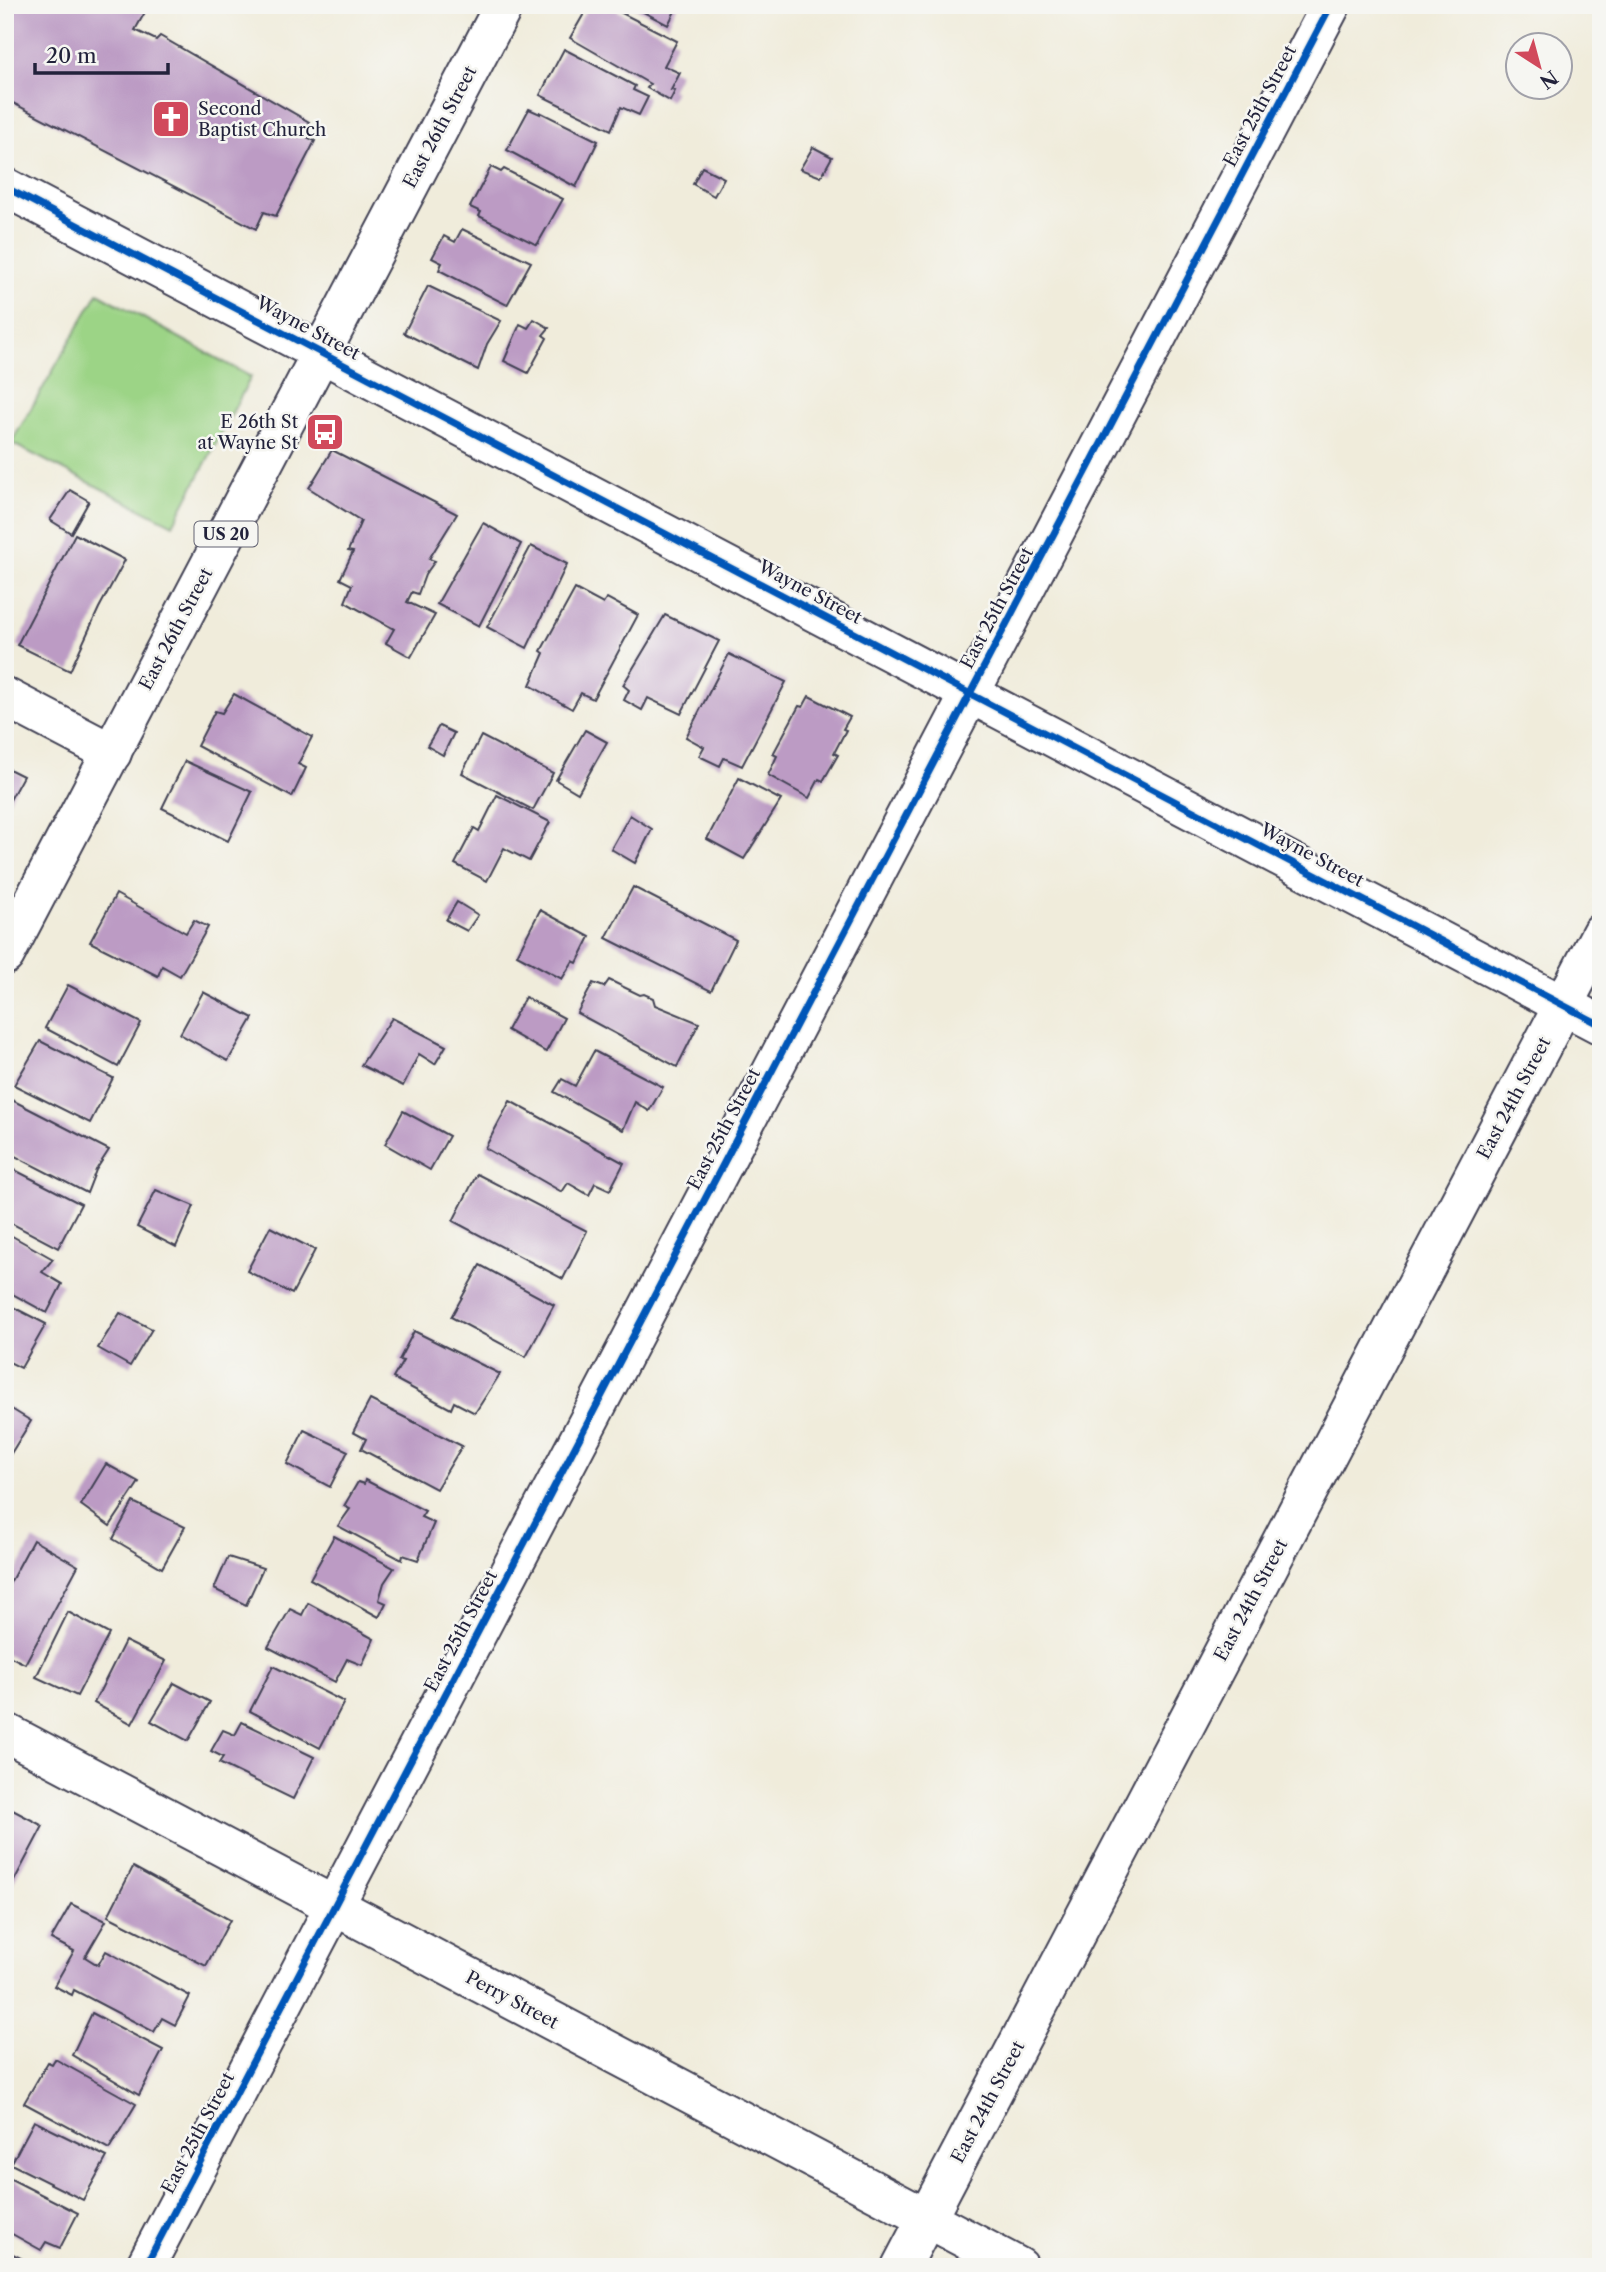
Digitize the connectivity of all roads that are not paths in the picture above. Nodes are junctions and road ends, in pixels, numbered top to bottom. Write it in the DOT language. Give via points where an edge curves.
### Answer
graph roads {
  1 [pos="504,5"];
  2 [pos="1331,5"];
  3 [pos="5,187"];
  4 [pos="321,353"];
  5 [pos="970,694"];
  6 [pos="5,696"];
  7 [pos="112,753"];
  8 [pos="1601,933"];
  9 [pos="5,956"];
  10 [pos="1563,1005"];
  11 [pos="1601,1025"];
  12 [pos="5,1732"];
  13 [pos="334,1905"];
  14 [pos="927,2218"];
  15 [pos="145,2267"];
  16 [pos="901,2267"];
  17 [pos="1019,2267"];
  1 -- 4 [label="street, East 26th Street / US 20"];
  2 -- 5 [label="street, East 25th Street"];
  3 -- 4 [label="street, Wayne Street"];
  4 -- 5 [label="street, Wayne Street"];
  4 -- 7 [label="street, East 26th Street / US 20"];
  5 -- 10 [label="street, Wayne Street"];
  5 -- 13 [label="street, East 25th Street"];
  6 -- 7 [label="street"];
  7 -- 9 [label="street, East 26th Street / US 20"];
  8 -- 10 [label="street, East 24th Street"];
  10 -- 11 [label="street, Wayne Street"];
  10 -- 14 [label="street, East 24th Street"];
  12 -- 13 [label="street, Perry Street"];
  13 -- 14 [label="street, Perry Street"];
  13 -- 15 [label="street, East 25th Street"];
  14 -- 16 [label="street, East 24th Street"];
  14 -- 17 [label="street, Perry Street"];
}
